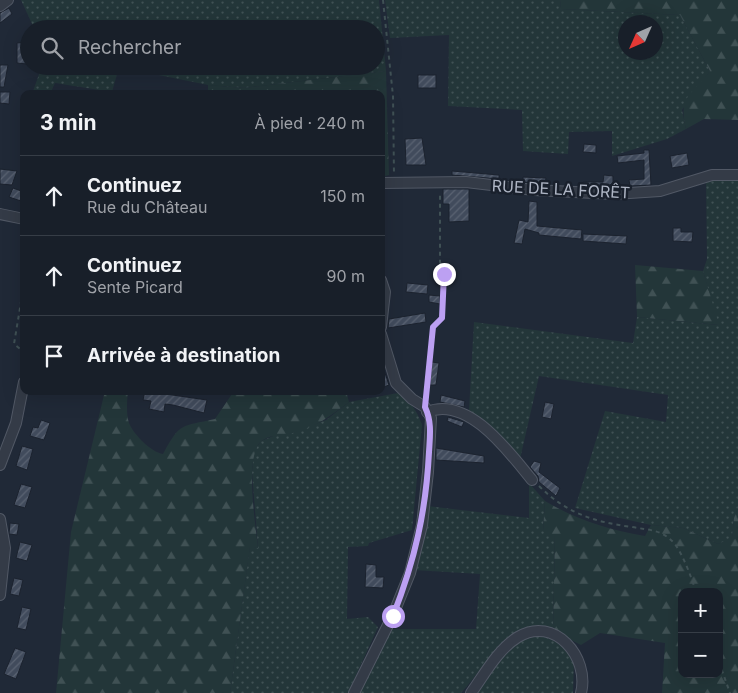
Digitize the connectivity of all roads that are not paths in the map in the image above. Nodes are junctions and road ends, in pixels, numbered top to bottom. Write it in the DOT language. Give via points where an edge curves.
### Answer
graph roads {
  1 [pos="8,0"];
  2 [pos="0,6"];
  3 [pos="738,175"];
  4 [pos="385,182"];
  5 [pos="0,214"];
  6 [pos="20,218"];
  7 [pos="385,347"];
  8 [pos="21,395"];
  9 [pos="426,410"];
  10 [pos="0,465"];
  11 [pos="532,480"];
  12 [pos="0,520"];
  13 [pos="0,595"];
  14 [pos="354,693"];
  15 [pos="471,693"];
  16 [pos="581,693"];
  1 -- 2 [label="street"];
  3 -- 4 [label="street, RUE DE LA FORÊT" via="712,175 660,192 614,194 466,182"];
  5 -- 6 [label="street"];
  7 -- 9 [label="street" via="396,383"];
  8 -- 10 [label="street" via="16,423"];
  9 -- 11 [label="street" via="438,408 466,414 500,441"];
  9 -- 14 [label="street" via="430,418 422,525 410,572 393,616"];
  12 -- 13 [label="street" via="5,548"];
  15 -- 16 [label="street" via="510,643 524,633 543,631 562,638 574,650 580,665"];
}
